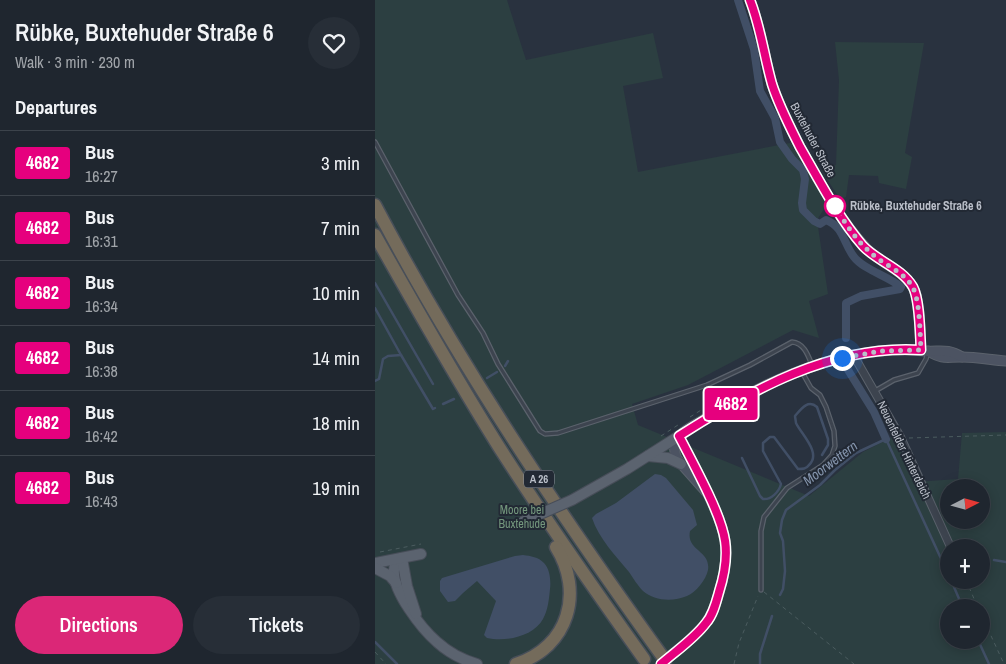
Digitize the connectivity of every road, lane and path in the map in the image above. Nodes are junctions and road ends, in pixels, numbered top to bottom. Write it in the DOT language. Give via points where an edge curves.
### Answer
graph roads {
  1 [pos="750,0"];
  2 [pos="375,142"];
  3 [pos="375,205"];
  4 [pos="375,235"];
  5 [pos="924,351"];
  6 [pos="854,356"];
  7 [pos="1006,361"];
  8 [pos="813,367"];
  9 [pos="801,371"];
  10 [pos="875,392"];
  11 [pos="463,394"];
  12 [pos="1006,434"];
  13 [pos="679,436"];
  14 [pos="901,438"];
  15 [pos="649,456"];
  16 [pos="681,464"];
  17 [pos="709,496"];
  18 [pos="522,522"];
  19 [pos="947,539"];
  20 [pos="421,549"];
  21 [pos="375,553"];
  22 [pos="402,558"];
  23 [pos="375,563"];
  24 [pos="375,568"];
  25 [pos="397,586"];
  26 [pos="761,590"];
  27 [pos="419,622"];
  28 [pos="990,634"];
  29 [pos="375,652"];
  30 [pos="644,659"];
  31 [pos="663,662"];
  32 [pos="387,664"];
  33 [pos="477,664"];
  34 [pos="517,664"];
  35 [pos="734,664"];
  36 [pos="853,664"];
  37 [pos="1004,664"];
  1 -- 5 [label="main road, Buxtehuder Straße" via="782,109 841,216 870,253 899,272 912,286"];
  2 -- 8 [label="lane" via="457,295 540,431 545,434 558,434 707,385 792,342 805,349"];
  3 -- 31 [label="highway, A 26" via="435,315 564,517"];
  4 -- 11 [label="highway, A 26" via="422,319 438,357"];
  5 -- 6 [label="main road" via="881,351"];
  5 -- 7 [label="main road" via="939,350 962,357"];
  5 -- 10 [label="lane" via="926,359 918,374 894,380"];
  6 -- 8 [label="main road"];
  6 -- 10 [label="street, Neuenfelder Hinterdeich"];
  8 -- 9 [label="main road"];
  9 -- 13 [label="main road" via="746,396"];
  9 -- 26 [label="lane" via="827,407 835,446 833,456 787,488 764,517"];
  10 -- 14 [label="street, Neuenfelder Hinterdeich"];
  11 -- 30 [label="highway, A 26"];
  11 -- 34 [label="highway" via="496,456 563,558 568,574 569,611 558,634 542,652"];
  12 -- 14 [label="path"];
  13 -- 15 [label="main road"];
  13 -- 16 [label="main road" via="675,453"];
  13 -- 17 [label="main road"];
  14 -- 19 [label="street, Neuenfelder Hinterdeich"];
  15 -- 16 [label="main road" via="668,458"];
  15 -- 18 [label="main road, bridge" via="572,500"];
  16 -- 17 [label="main road"];
  17 -- 31 [label="main road" via="719,514 725,542 726,564 722,582 706,624"];
  20 -- 21 [label="path"];
  20 -- 22 [label="main road"];
  22 -- 23 [label="main road"];
  22 -- 25 [label="main road" via="394,569"];
  22 -- 27 [label="main road"];
  24 -- 25 [label="main road" via="389,576"];
  25 -- 27 [label="main road"];
  26 -- 35 [label="path" via="741,636"];
  26 -- 36 [label="path"];
  27 -- 33 [label="main road" via="437,642"];
  28 -- 37 [label="path"];
  29 -- 32 [label="path"];
}
